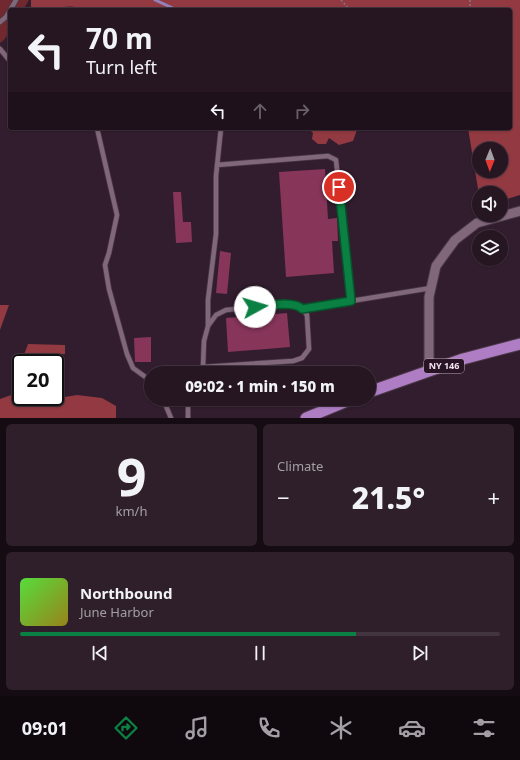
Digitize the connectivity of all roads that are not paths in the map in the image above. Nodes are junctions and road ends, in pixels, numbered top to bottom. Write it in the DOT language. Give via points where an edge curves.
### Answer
graph roads {
  1 [pos="8,14"];
  2 [pos="0,22"];
  3 [pos="0,49"];
  4 [pos="8,59"];
  5 [pos="98,130"];
  6 [pos="221,130"];
  7 [pos="217,165"];
  8 [pos="520,211"];
  9 [pos="431,288"];
  10 [pos="351,301"];
  11 [pos="302,309"];
  12 [pos="208,326"];
  13 [pos="520,344"];
  14 [pos="203,366"];
  15 [pos="218,366"];
  16 [pos="429,370"];
  17 [pos="144,376"];
  18 [pos="376,389"];
  19 [pos="166,406"];
  20 [pos="188,406"];
  21 [pos="335,406"];
  22 [pos="172,418"];
  23 [pos="188,418"];
  24 [pos="306,418"];
  1 -- 2 [label="lane"];
  3 -- 4 [label="lane"];
  5 -- 17 [label="lane" via="117,215 105,265 109,289 127,354 133,368"];
  6 -- 7 [label="lane"];
  7 -- 10 [label="lane" via="328,156 336,160"];
  7 -- 12 [label="lane" via="216,234 208,300"];
  8 -- 9 [label="street" via="477,223 455,240 436,266"];
  9 -- 10 [label="lane"];
  9 -- 16 [label="street"];
  10 -- 11 [label="lane"];
  11 -- 12 [label="lane" via="300,306 285,304 226,310 216,315"];
  11 -- 15 [label="lane" via="307,315 309,349 302,358 293,361"];
  12 -- 14 [label="lane" via="204,341"];
  13 -- 16 [label="main road, NY 146"];
  16 -- 18 [label="main road, NY 146"];
  19 -- 22 [label="lane"];
  20 -- 23 [label="lane"];
  21 -- 24 [label="main road"];
}
